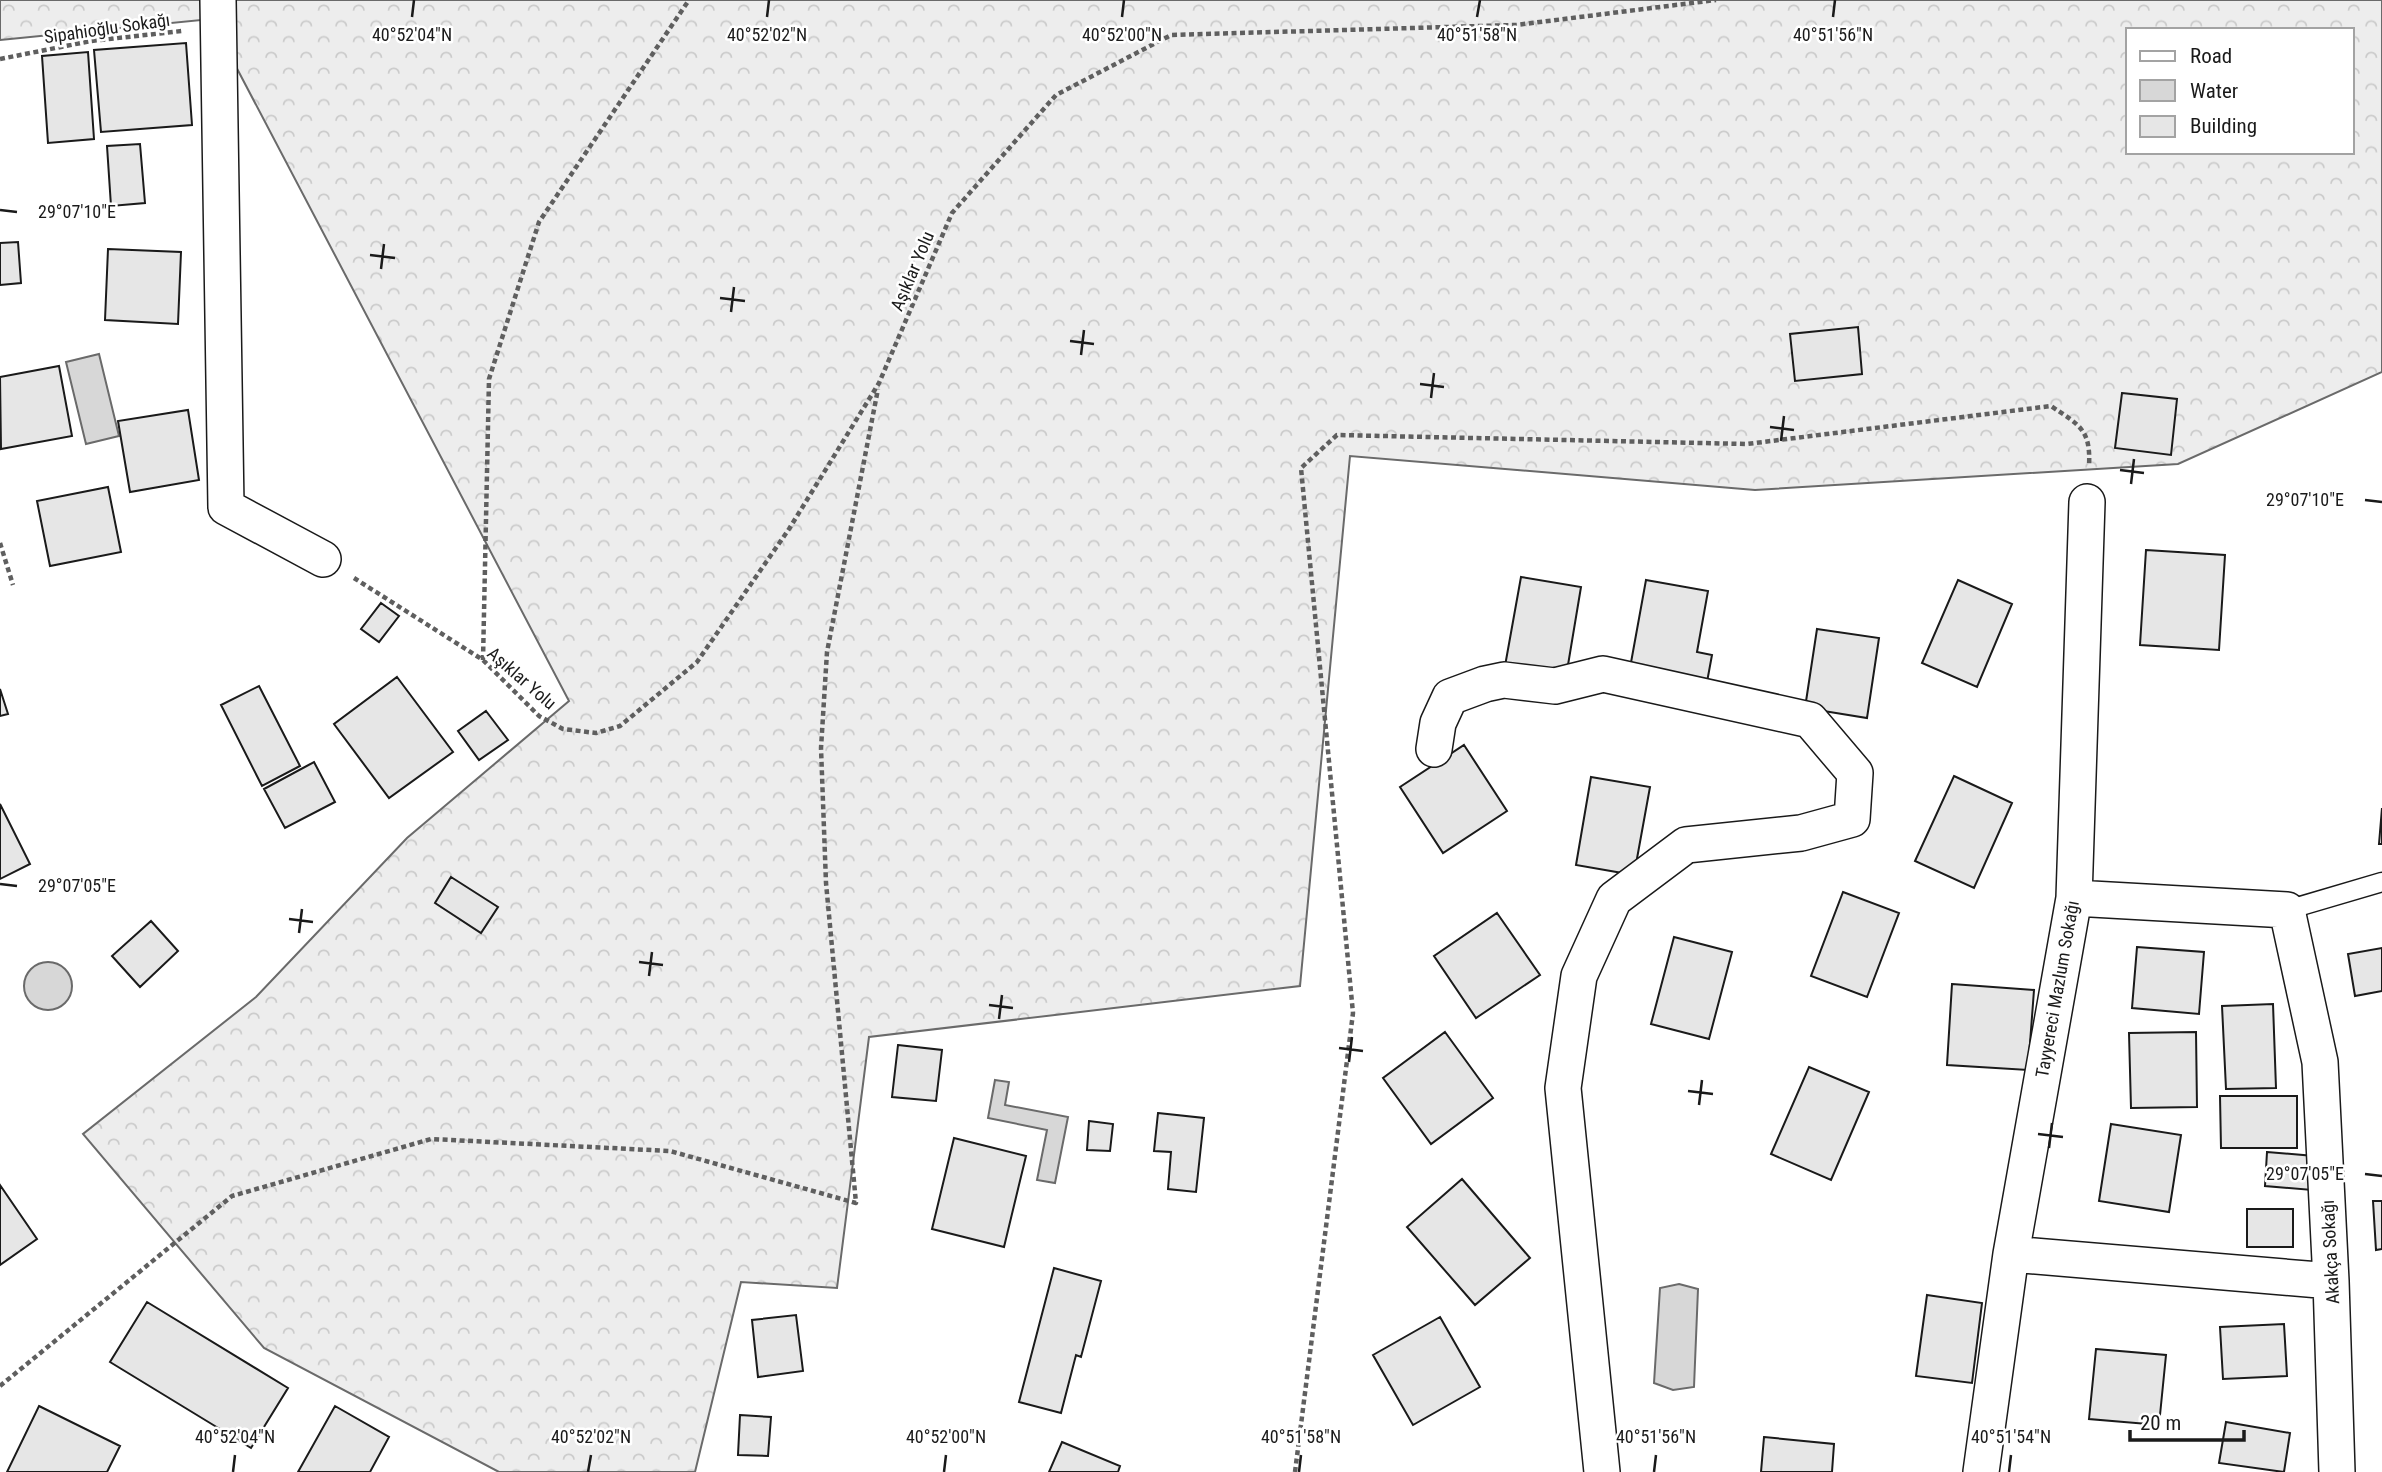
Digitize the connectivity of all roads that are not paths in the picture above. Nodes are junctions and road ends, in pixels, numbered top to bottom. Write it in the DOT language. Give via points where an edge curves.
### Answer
graph roads {
  1 [pos="218,14"];
  2 [pos="2087,502"];
  3 [pos="323,559"];
  4 [pos="1434,749"];
  5 [pos="2382,882"];
  6 [pos="2074,898"];
  7 [pos="2287,910"];
  8 [pos="2011,1254"];
  9 [pos="2331,1281"];
  10 [pos="1602,1472"];
  11 [pos="1981,1472"];
  12 [pos="2337,1472"];
  1 -- 3 [label="street" via="226,507"];
  2 -- 6 [label="street, Tayyereci Mazlum Sokağı"];
  4 -- 10 [label="street" via="1438,723 1450,697 1504,680 1555,686 1603,674 1810,720 1855,773 1852,819 1801,833 1686,845 1614,899 1579,976 1563,1088"];
  5 -- 7 [label="lane"];
  6 -- 7 [label="street"];
  6 -- 8 [label="street, Tayyereci Mazlum Sokağı"];
  7 -- 9 [label="street, Akakça Sokağı" via="2320,1062"];
  8 -- 9 [label="street"];
  8 -- 11 [label="street, Tayyereci Mazlum Sokağı"];
  9 -- 12 [label="street, Akakça Sokağı"];
}
